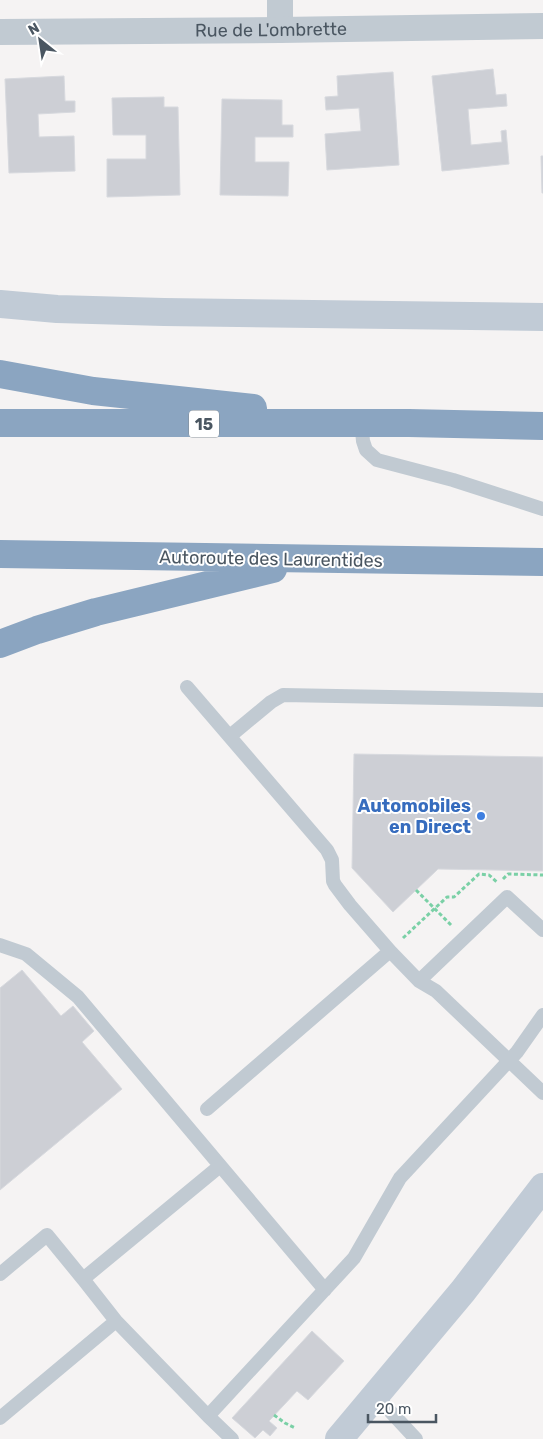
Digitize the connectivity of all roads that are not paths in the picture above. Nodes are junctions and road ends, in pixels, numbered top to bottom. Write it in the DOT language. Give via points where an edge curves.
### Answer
graph roads {
  1 [pos="280,0"];
  2 [pos="543,26"];
  3 [pos="280,30"];
  4 [pos="0,32"];
  5 [pos="0,304"];
  6 [pos="543,317"];
  7 [pos="0,374"];
  8 [pos="361,422"];
  9 [pos="0,423"];
  10 [pos="543,426"];
  11 [pos="543,508"];
  12 [pos="0,554"];
  13 [pos="312,560"];
  14 [pos="543,562"];
  15 [pos="0,644"];
  16 [pos="187,686"];
  17 [pos="543,700"];
  18 [pos="230,736"];
  19 [pos="543,930"];
  20 [pos="0,945"];
  21 [pos="395,946"];
  22 [pos="419,980"];
  23 [pos="543,1016"];
  24 [pos="508,1061"];
  25 [pos="543,1093"];
  26 [pos="207,1109"];
  27 [pos="220,1166"];
  28 [pos="543,1187"];
  29 [pos="0,1274"];
  30 [pos="83,1279"];
  31 [pos="325,1290"];
  32 [pos="116,1321"];
  33 [pos="376,1396"];
  34 [pos="208,1416"];
  35 [pos="0,1418"];
  36 [pos="232,1439"];
  37 [pos="339,1439"];
  38 [pos="416,1439"];
  1 -- 3 [label="street"];
  2 -- 3 [label="street, Rue de L'ombrette"];
  3 -- 4 [label="street, Rue de L'ombrette"];
  5 -- 6 [label="main road" via="164,312"];
  7 -- 8 [label="highway" via="130,396"];
  8 -- 9 [label="highway, 15"];
  8 -- 10 [label="highway"];
  8 -- 11 [label="lane" via="366,450 377,460"];
  12 -- 13 [label="highway, Autoroute des Laurentides"];
  13 -- 14 [label="highway, Autoroute des Laurentides"];
  13 -- 15 [label="highway" via="96,612"];
  16 -- 18 [label="lane"];
  17 -- 18 [label="lane" via="283,695"];
  18 -- 21 [label="lane" via="327,850 332,860 335,885 350,905"];
  19 -- 22 [label="lane" via="507,898"];
  20 -- 27 [label="lane" via="26,954 78,996"];
  21 -- 22 [label="lane"];
  21 -- 26 [label="lane"];
  22 -- 24 [label="lane" via="436,991"];
  23 -- 24 [label="lane"];
  24 -- 25 [label="lane"];
  24 -- 31 [label="lane" via="400,1178 354,1258"];
  27 -- 30 [label="lane"];
  27 -- 31 [label="lane"];
  28 -- 33 [label="main road"];
  29 -- 30 [label="lane" via="47,1235"];
  30 -- 32 [label="lane"];
  31 -- 34 [label="lane"];
  32 -- 34 [label="lane"];
  32 -- 35 [label="lane"];
  33 -- 37 [label="main road"];
  33 -- 38 [label="lane"];
  34 -- 36 [label="lane"];
}
